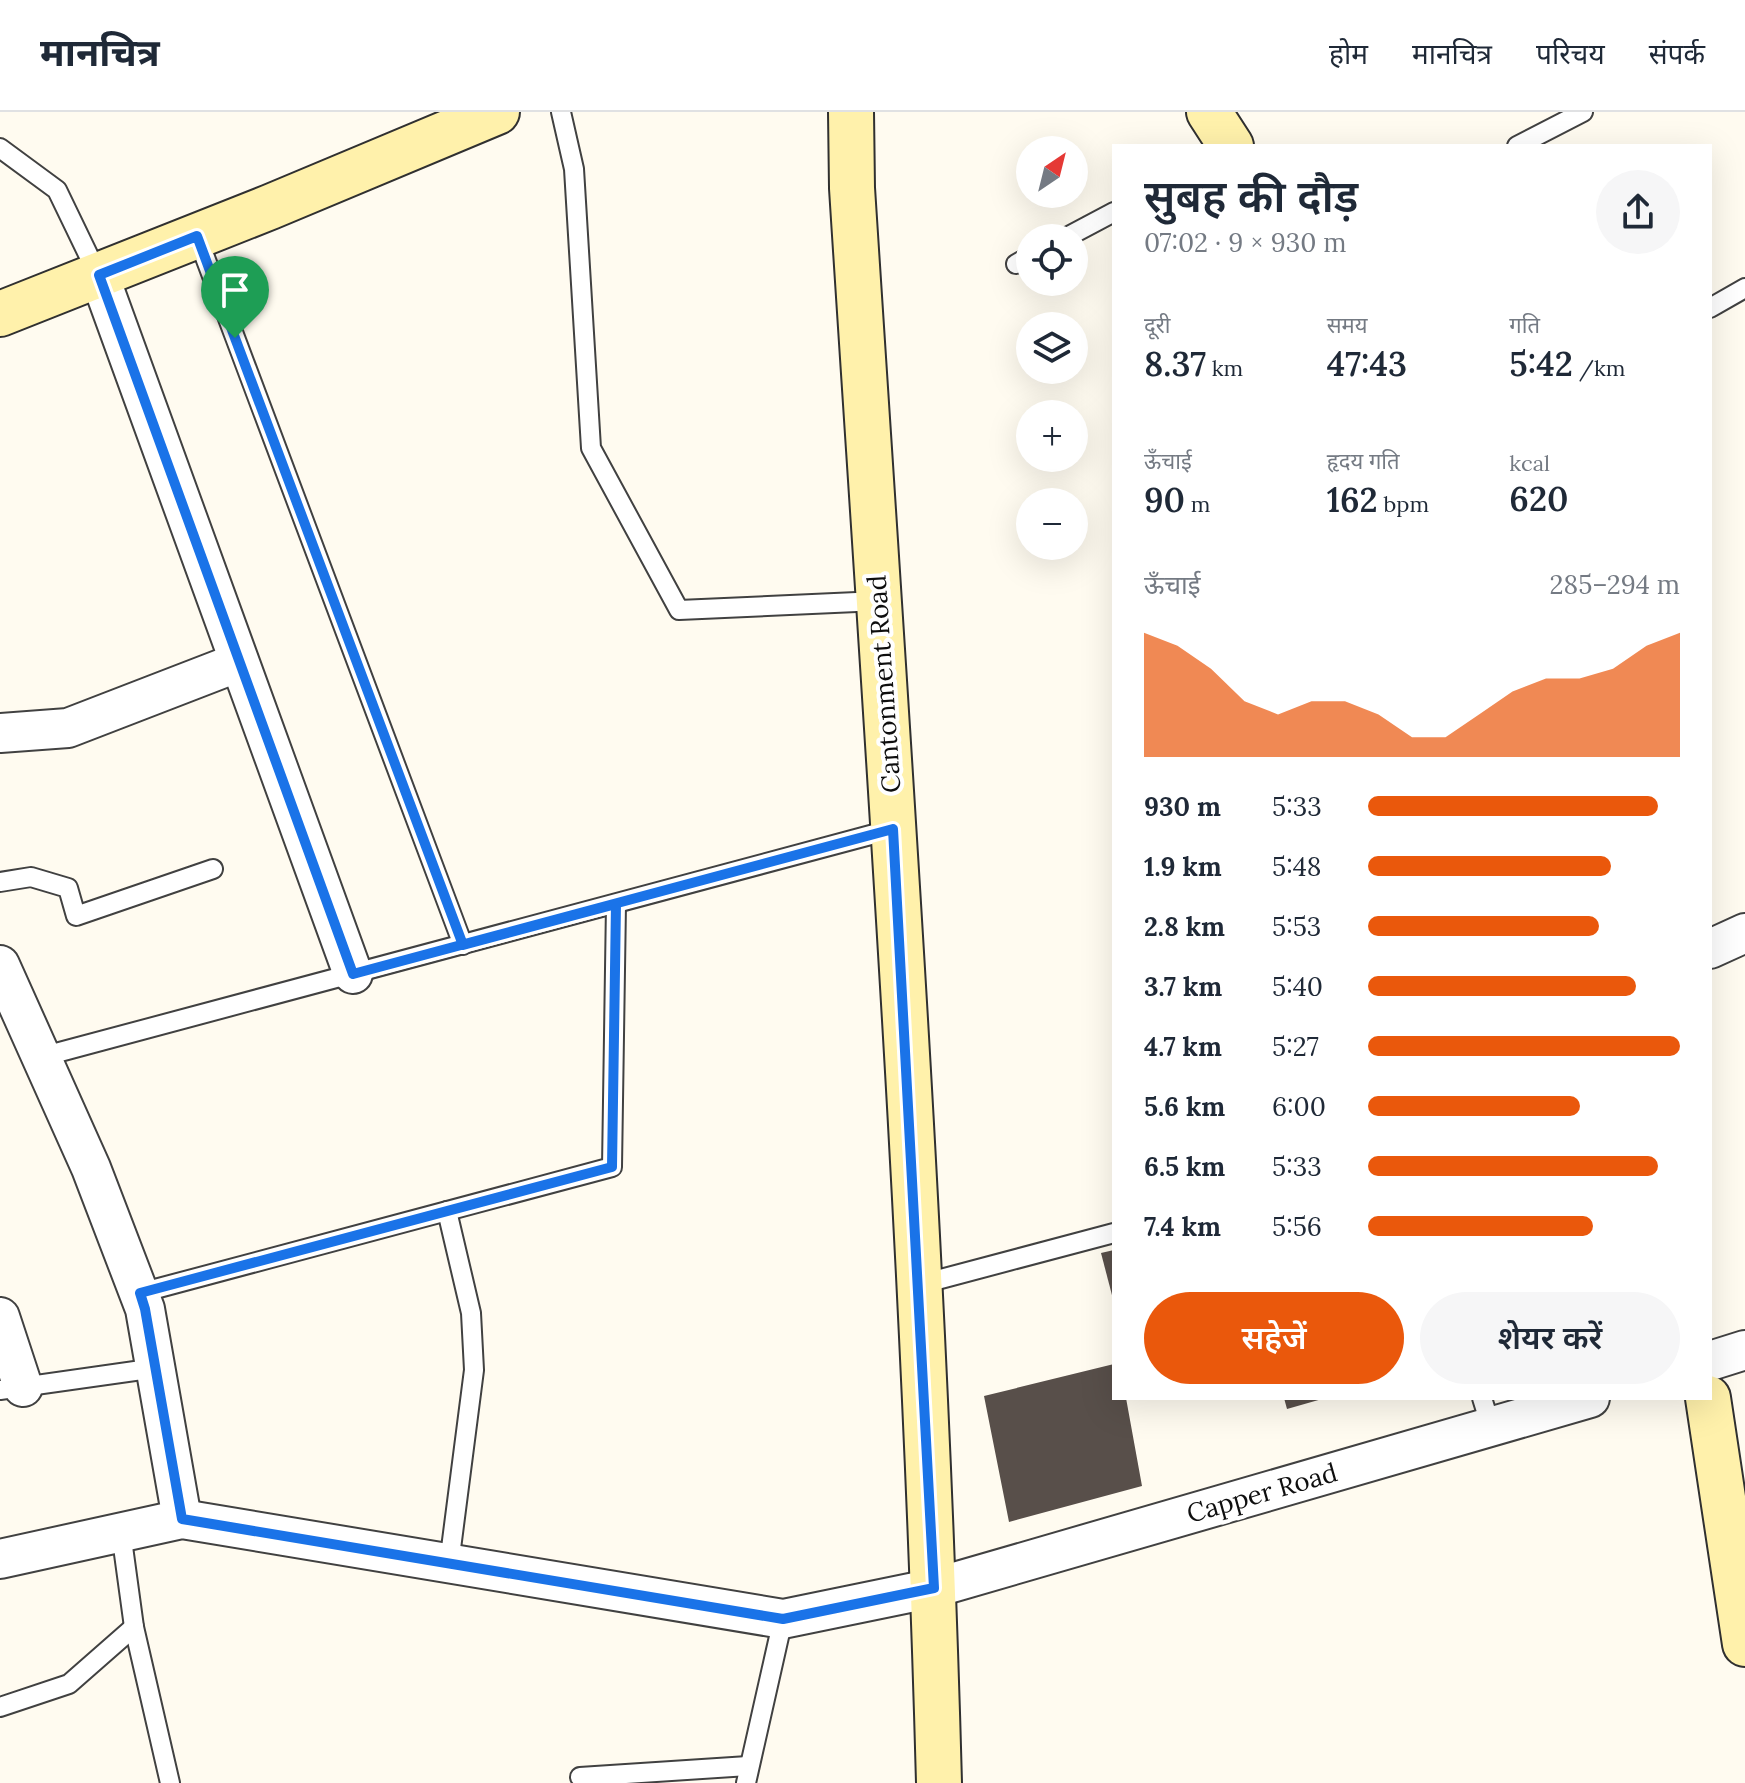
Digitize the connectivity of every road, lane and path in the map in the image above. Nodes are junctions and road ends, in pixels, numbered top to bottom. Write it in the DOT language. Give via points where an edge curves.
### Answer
graph roads {
  1 [pos="497,112"];
  2 [pos="561,112"];
  3 [pos="851,112"];
  4 [pos="1209,112"];
  5 [pos="1583,112"];
  6 [pos="1230,144"];
  7 [pos="1521,144"];
  8 [pos="0,148"];
  9 [pos="1112,213"];
  10 [pos="1088,226"];
  11 [pos="197,236"];
  12 [pos="99,275"];
  13 [pos="1745,288"];
  14 [pos="1712,307"];
  15 [pos="0,314"];
  16 [pos="879,601"];
  17 [pos="239,662"];
  18 [pos="0,733"];
  19 [pos="893,829"];
  20 [pos="213,869"];
  21 [pos="0,882"];
  22 [pos="616,904"];
  23 [pos="1745,933"];
  24 [pos="463,945"];
  25 [pos="1712,948"];
  26 [pos="0,965"];
  27 [pos="353,974"];
  28 [pos="41,1057"];
  29 [pos="447,1211"];
  30 [pos="1112,1234"];
  31 [pos="918,1285"];
  32 [pos="140,1293"];
  33 [pos="0,1317"];
  34 [pos="1745,1350"];
  35 [pos="1712,1360"];
  36 [pos="156,1368"];
  37 [pos="11,1389"];
  38 [pos="1575,1400"];
  39 [pos="1708,1400"];
  40 [pos="1486,1412"];
  41 [pos="182,1519"];
  42 [pos="121,1532"];
  43 [pos="0,1559"];
  44 [pos="449,1564"];
  45 [pos="934,1588"];
  46 [pos="783,1619"];
  47 [pos="1744,1626"];
  48 [pos="134,1627"];
  49 [pos="0,1707"];
  50 [pos="747,1774"];
  51 [pos="580,1777"];
  52 [pos="170,1783"];
  53 [pos="939,1783"];
  1 -- 11 [label="street"];
  2 -- 16 [label="lane" via="574,169 591,448 679,610"];
  3 -- 16 [label="street, Cantonment Road"];
  4 -- 6 [label="street"];
  5 -- 7 [label="lane"];
  8 -- 12 [label="lane" via="57,190"];
  9 -- 10 [label="lane"];
  11 -- 12 [label="street"];
  11 -- 24 [label="lane"];
  12 -- 15 [label="street"];
  12 -- 17 [label="street"];
  13 -- 14 [label="lane"];
  16 -- 19 [label="street, Cantonment Road"];
  17 -- 18 [label="street" via="68,728"];
  17 -- 27 [label="street"];
  19 -- 22 [label="lane"];
  19 -- 31 [label="street, Cantonment Road"];
  20 -- 21 [label="lane" via="76,916 68,888 31,877"];
  22 -- 24 [label="lane"];
  22 -- 29 [label="lane" via="612,1167"];
  23 -- 25 [label="street"];
  24 -- 27 [label="lane"];
  26 -- 28 [label="street"];
  27 -- 28 [label="lane"];
  28 -- 32 [label="street"];
  29 -- 32 [label="lane"];
  29 -- 44 [label="lane" via="471,1313 474,1370"];
  30 -- 31 [label="lane"];
  31 -- 45 [label="street, Cantonment Road"];
  32 -- 36 [label="street"];
  33 -- 37 [label="street"];
  34 -- 35 [label="street"];
  36 -- 37 [label="lane"];
  36 -- 41 [label="street"];
  38 -- 40 [label="street, Capper Road"];
  39 -- 47 [label="street"];
  40 -- 45 [label="street, Capper Road"];
  41 -- 42 [label="street"];
  41 -- 44 [label="street"];
  42 -- 43 [label="street"];
  42 -- 48 [label="lane"];
  44 -- 46 [label="street"];
  45 -- 46 [label="street, Capper Road"];
  45 -- 53 [label="street, Cantonment Road"];
  46 -- 50 [label="lane"];
  48 -- 49 [label="lane" via="69,1684"];
  48 -- 52 [label="lane"];
  50 -- 51 [label="lane"];
}
